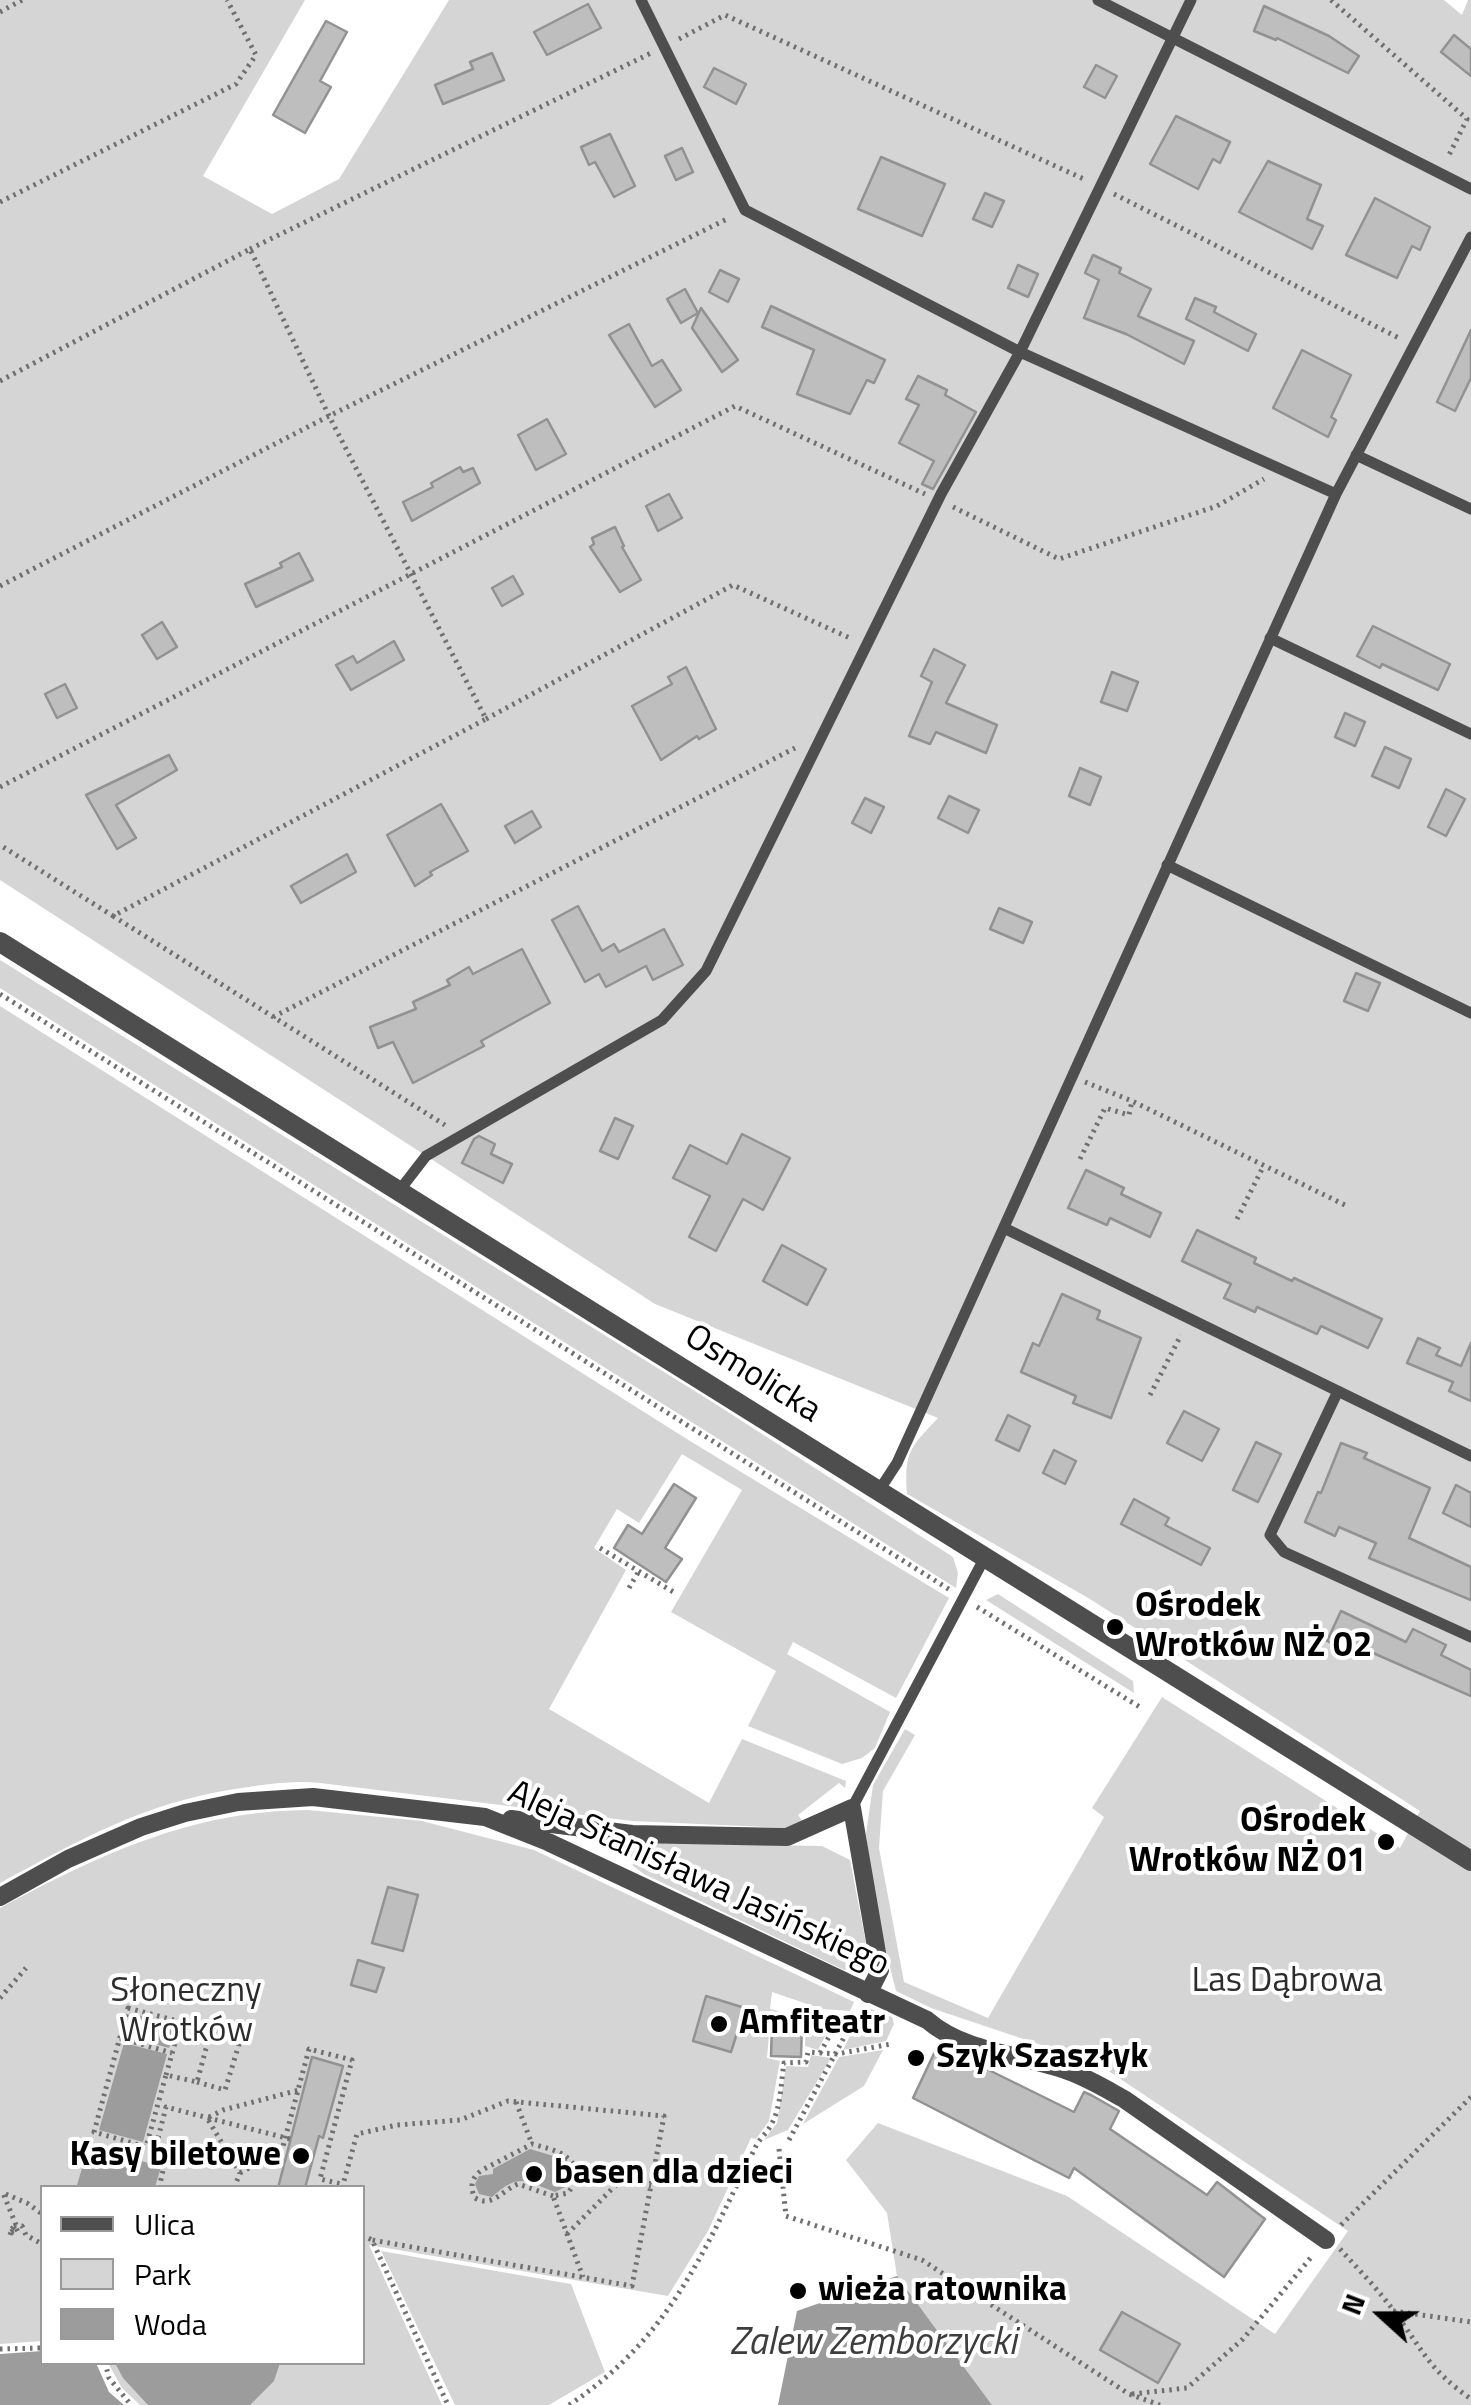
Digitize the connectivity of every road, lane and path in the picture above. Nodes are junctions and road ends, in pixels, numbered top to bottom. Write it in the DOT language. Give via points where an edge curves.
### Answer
graph roads {
  1 [pos="22,0"];
  2 [pos="227,0"];
  3 [pos="641,0"];
  4 [pos="1098,0"];
  5 [pos="1192,0"];
  6 [pos="1331,0"];
  7 [pos="0,12"];
  8 [pos="1172,36"];
  9 [pos="664,47"];
  10 [pos="1439,173"];
  11 [pos="1100,186"];
  12 [pos="1471,189"];
  13 [pos="0,202"];
  14 [pos="745,210"];
  15 [pos="1471,237"];
  16 [pos="250,249"];
  17 [pos="1414,345"];
  18 [pos="1020,352"];
  19 [pos="0,381"];
  20 [pos="329,416"];
  21 [pos="1356,455"];
  22 [pos="1274,464"];
  23 [pos="1336,494"];
  24 [pos="939,500"];
  25 [pos="1471,509"];
  26 [pos="411,574"];
  27 [pos="0,586"];
  28 [pos="1270,638"];
  29 [pos="868,646"];
  30 [pos="486,719"];
  31 [pos="824,734"];
  32 [pos="1471,734"];
  33 [pos="0,787"];
  34 [pos="0,845"];
  35 [pos="1167,865"];
  36 [pos="113,916"];
  37 [pos="0,942"];
  38 [pos="0,994"];
  39 [pos="1471,1012"];
  40 [pos="274,1017"];
  41 [pos="1073,1078"];
  42 [pos="1132,1101"];
  43 [pos="462,1136"];
  44 [pos="1080,1159"];
  45 [pos="1263,1166"];
  46 [pos="398,1191"];
  47 [pos="1349,1207"];
  48 [pos="1237,1218"];
  49 [pos="1004,1228"];
  50 [pos="1190,1319"];
  51 [pos="1338,1392"];
  52 [pos="1150,1395"];
  53 [pos="1471,1456"];
  54 [pos="878,1492"];
  55 [pos="600,1548"];
  56 [pos="984,1559"];
  57 [pos="639,1571"];
  58 [pos="629,1588"];
  59 [pos="674,1592"];
  60 [pos="964,1599"];
  61 [pos="1471,1637"];
  62 [pos="1143,1709"];
  63 [pos="852,1808"];
  64 [pos="485,1817"];
  65 [pos="1471,1861"];
  66 [pos="0,1897"];
  67 [pos="26,1968"];
  68 [pos="868,1994"];
  69 [pos="0,1998"];
  70 [pos="840,2017"];
  71 [pos="856,2018"];
  72 [pos="181,2022"];
  73 [pos="210,2033"];
  74 [pos="120,2038"];
  75 [pos="891,2044"];
  76 [pos="172,2052"];
  77 [pos="820,2052"];
  78 [pos="837,2054"];
  79 [pos="166,2074"];
  80 [pos="196,2082"];
  81 [pos="298,2090"];
  82 [pos="1471,2097"];
  83 [pos="516,2102"];
  84 [pos="157,2105"];
  85 [pos="166,2107"];
  86 [pos="207,2118"];
  87 [pos="286,2138"];
  88 [pos="294,2140"];
  89 [pos="790,2140"];
  90 [pos="532,2144"];
  91 [pos="316,2146"];
  92 [pos="328,2148"];
  93 [pos="779,2149"];
  94 [pos="240,2173"];
  95 [pos="160,2185"];
  96 [pos="235,2185"];
  97 [pos="339,2185"];
  98 [pos="342,2185"];
  99 [pos="651,2186"];
  100 [pos="1,2192"];
  101 [pos="552,2196"];
  102 [pos="40,2212"];
  103 [pos="567,2234"];
  104 [pos="365,2236"];
  105 [pos="1327,2238"];
  106 [pos="372,2240"];
  107 [pos="40,2243"];
  108 [pos="376,2248"];
  109 [pos="365,2250"];
  110 [pos="583,2277"];
  111 [pos="1394,2310"];
  112 [pos="1471,2322"];
  113 [pos="40,2348"];
  114 [pos="0,2349"];
  115 [pos="106,2365"];
  116 [pos="1129,2394"];
  117 [pos="1471,2398"];
  118 [pos="131,2405"];
  119 [pos="448,2405"];
  120 [pos="569,2405"];
  121 [pos="1130,2405"];
  122 [pos="1160,2405"];
  1 -- 7 [label="path"];
  2 -- 13 [label="path" via="256,55 236,84"];
  3 -- 9 [label="lane"];
  4 -- 8 [label="lane"];
  5 -- 8 [label="lane"];
  6 -- 10 [label="path" via="1468,119"];
  8 -- 10 [label="lane"];
  8 -- 11 [label="lane"];
  9 -- 11 [label="path" via="726,15"];
  9 -- 14 [label="lane"];
  9 -- 16 [label="path"];
  10 -- 12 [label="lane"];
  11 -- 17 [label="path"];
  11 -- 18 [label="lane"];
  14 -- 18 [label="lane"];
  14 -- 20 [label="path"];
  15 -- 17 [label="lane"];
  16 -- 19 [label="path"];
  16 -- 20 [label="path"];
  17 -- 21 [label="lane"];
  18 -- 22 [label="lane"];
  18 -- 24 [label="lane"];
  20 -- 26 [label="path"];
  20 -- 27 [label="path"];
  21 -- 23 [label="lane"];
  21 -- 25 [label="lane"];
  22 -- 23 [label="lane"];
  22 -- 24 [label="path" via="1263,480 1217,506 1059,558"];
  23 -- 28 [label="lane"];
  24 -- 26 [label="path" via="735,406"];
  24 -- 29 [label="lane"];
  26 -- 30 [label="path"];
  26 -- 33 [label="path"];
  28 -- 32 [label="lane"];
  28 -- 35 [label="lane"];
  29 -- 30 [label="path" via="733,585"];
  29 -- 31 [label="lane"];
  30 -- 36 [label="path"];
  31 -- 40 [label="path"];
  31 -- 43 [label="lane" via="706,971 684,996 662,1020"];
  34 -- 36 [label="path"];
  35 -- 39 [label="lane"];
  35 -- 41 [label="lane"];
  36 -- 40 [label="path"];
  37 -- 46 [label="street, Osmolicka"];
  38 -- 60 [label="path"];
  40 -- 43 [label="path"];
  41 -- 42 [label="path"];
  41 -- 49 [label="lane"];
  42 -- 44 [label="path" via="1129,1115 1104,1108"];
  42 -- 45 [label="path"];
  43 -- 46 [label="lane" via="426,1156"];
  45 -- 47 [label="path"];
  45 -- 48 [label="path"];
  46 -- 54 [label="street, Osmolicka"];
  49 -- 50 [label="lane"];
  49 -- 54 [label="lane"];
  50 -- 51 [label="lane"];
  50 -- 52 [label="path"];
  51 -- 53 [label="lane"];
  51 -- 61 [label="lane" via="1270,1534 1284,1552"];
  54 -- 56 [label="street, Osmolicka"];
  55 -- 57 [label="path"];
  56 -- 60 [label="lane"];
  56 -- 65 [label="street, Osmolicka"];
  57 -- 58 [label="path"];
  57 -- 59 [label="path"];
  60 -- 62 [label="path"];
  60 -- 63 [label="lane"];
  63 -- 64 [label="street" via="787,1837 632,1834"];
  63 -- 68 [label="street" via="880,1970"];
  64 -- 66 [label="street, Aleja Stanisława Jasińskiego" via="313,1797 238,1802 141,1828 68,1858"];
  64 -- 68 [label="street, Aleja Stanisława Jasińskiego"];
  67 -- 69 [label="path"];
  68 -- 105 [label="street, Aleja Stanisława Jasińskiego" via="962,2040 1092,2081"];
  70 -- 77 [label="path"];
  71 -- 78 [label="path"];
  72 -- 73 [label="path"];
  72 -- 74 [label="path" via="128,2008"];
  72 -- 76 [label="path"];
  73 -- 80 [label="path"];
  73 -- 80 [label="path" via="240,2041 226,2090"];
  74 -- 76 [label="path"];
  74 -- 84 [label="path" via="94,2132 146,2146"];
  75 -- 78 [label="path"];
  76 -- 79 [label="path"];
  77 -- 78 [label="path"];
  77 -- 120 [label="path" via="808,2052 806,2062 784,2063 773,2122 659,2326"];
  78 -- 89 [label="path"];
  79 -- 80 [label="path"];
  79 -- 84 [label="path"];
  81 -- 86 [label="path"];
  81 -- 87 [label="path"];
  81 -- 92 [label="path" via="309,2049 352,2060"];
  82 -- 105 [label="path"];
  83 -- 90 [label="path"];
  83 -- 98 [label="path" via="460,2120 357,2134"];
  83 -- 99 [label="path" via="664,2116"];
  84 -- 85 [label="path"];
  85 -- 86 [label="path"];
  85 -- 95 [label="path" via="153,2158 165,2162"];
  86 -- 87 [label="path"];
  86 -- 94 [label="path"];
  87 -- 88 [label="path"];
  87 -- 94 [label="path" via="282,2150"];
  90 -- 101 [label="path" via="575,2165 574,2187"];
  90 -- 101 [label="path" via="475,2176 472,2193 491,2201 518,2184"];
  91 -- 92 [label="path"];
  92 -- 97 [label="path" via="320,2179"];
  93 -- 116 [label="path" via="786,2216 922,2260"];
  94 -- 96 [label="path"];
  99 -- 103 [label="path" via="621,2180"];
  99 -- 110 [label="path" via="632,2286"];
  100 -- 102 [label="path"];
  100 -- 107 [label="path" via="13,2230 22,2226"];
  101 -- 103 [label="path"];
  103 -- 110 [label="path"];
  104 -- 106 [label="path"];
  105 -- 111 [label="path"];
  105 -- 116 [label="path" via="1243,2339 1187,2388"];
  106 -- 108 [label="path"];
  106 -- 110 [label="path"];
  108 -- 109 [label="path"];
  108 -- 119 [label="path"];
  111 -- 112 [label="path"];
  111 -- 117 [label="path" via="1422,2356"];
  113 -- 114 [label="path"];
  115 -- 118 [label="path"];
  116 -- 121 [label="path"];
  116 -- 122 [label="path"];
}
